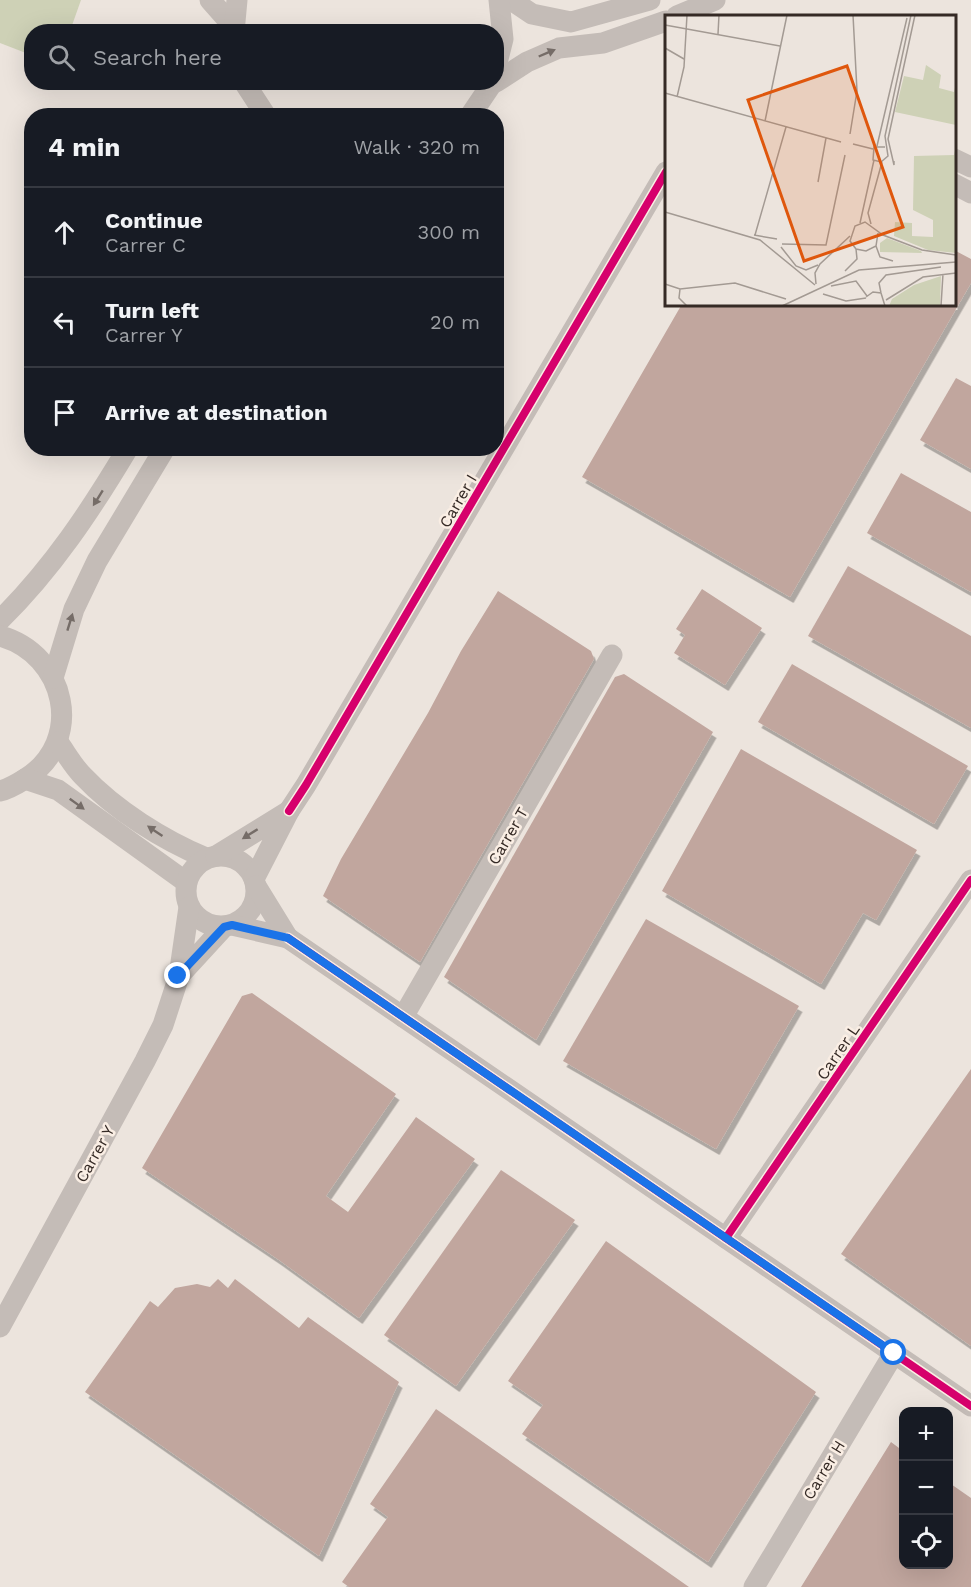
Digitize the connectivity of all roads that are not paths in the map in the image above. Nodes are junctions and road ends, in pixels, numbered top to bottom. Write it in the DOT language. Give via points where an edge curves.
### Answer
graph roads {
  1 [pos="210,0"];
  2 [pos="237,0"];
  3 [pos="499,0"];
  4 [pos="511,0"];
  5 [pos="650,0"];
  6 [pos="715,0"];
  7 [pos="679,15"];
  8 [pos="665,21"];
  9 [pos="229,24"];
  10 [pos="234,24"];
  11 [pos="501,24"];
  12 [pos="504,75"];
  13 [pos="249,90"];
  14 [pos="488,90"];
  15 [pos="261,108"];
  16 [pos="476,108"];
  17 [pos="956,160"];
  18 [pos="971,168"];
  19 [pos="665,174"];
  20 [pos="956,185"];
  21 [pos="971,192"];
  22 [pos="504,448"];
  23 [pos="123,456"];
  24 [pos="160,456"];
  25 [pos="499,456"];
  26 [pos="0,620"];
  27 [pos="0,636"];
  28 [pos="612,655"];
  29 [pos="53,678"];
  30 [pos="58,742"];
  31 [pos="25,779"];
  32 [pos="0,791"];
  33 [pos="289,811"];
  34 [pos="211,857"];
  35 [pos="971,880"];
  36 [pos="186,882"];
  37 [pos="255,883"];
  38 [pos="189,908"];
  39 [pos="228,926"];
  40 [pos="288,938"];
  41 [pos="178,976"];
  42 [pos="404,1017"];
  43 [pos="726,1238"];
  44 [pos="0,1327"];
  45 [pos="894,1353"];
  46 [pos="971,1406"];
  47 [pos="754,1587"];
  1 -- 9 [label="street"];
  2 -- 10 [label="street"];
  3 -- 11 [label="street"];
  4 -- 5 [label="street" via="532,14 571,22"];
  6 -- 7 [label="street"];
  12 -- 8 [label="street, one-way" via="559,48 603,44"];
  13 -- 15 [label="street"];
  14 -- 16 [label="street"];
  17 -- 18 [label="street"];
  19 -- 22 [label="street, Carrer I"];
  20 -- 21 [label="street"];
  23 -- 26 [label="street, one-way" via="85,519 32,589"];
  29 -- 24 [label="street, one-way" via="74,609 97,561"];
  25 -- 33 [label="street, Carrer I"];
  27 -- 29 [label="street" via="35,653"];
  28 -- 42 [label="street, Carrer T"];
  29 -- 30 [label="street" via="63,712"];
  30 -- 31 [label="street" via="40,770"];
  34 -- 30 [label="street, one-way" via="160,835 105,796 81,775"];
  31 -- 32 [label="street"];
  31 -- 36 [label="street, one-way" via="58,790"];
  33 -- 34 [label="street, Carrer I, one-way"];
  33 -- 37 [label="street, Carrer I"];
  34 -- 36 [label="street" via="191,870"];
  34 -- 37 [label="street" via="236,859 246,866"];
  35 -- 43 [label="street, Carrer L"];
  36 -- 38 [label="street"];
  37 -- 39 [label="street" via="252,907 245,917"];
  37 -- 40 [label="street"];
  38 -- 39 [label="street" via="212,926"];
  38 -- 41 [label="street, Carrer Y"];
  39 -- 40 [label="street"];
  39 -- 41 [label="street, Carrer Y"];
  40 -- 42 [label="street"];
  41 -- 44 [label="street, Carrer Y" via="163,1025 145,1061"];
  42 -- 43 [label="street"];
  43 -- 45 [label="street"];
  45 -- 46 [label="street"];
  45 -- 47 [label="street, Carrer H"];
}
